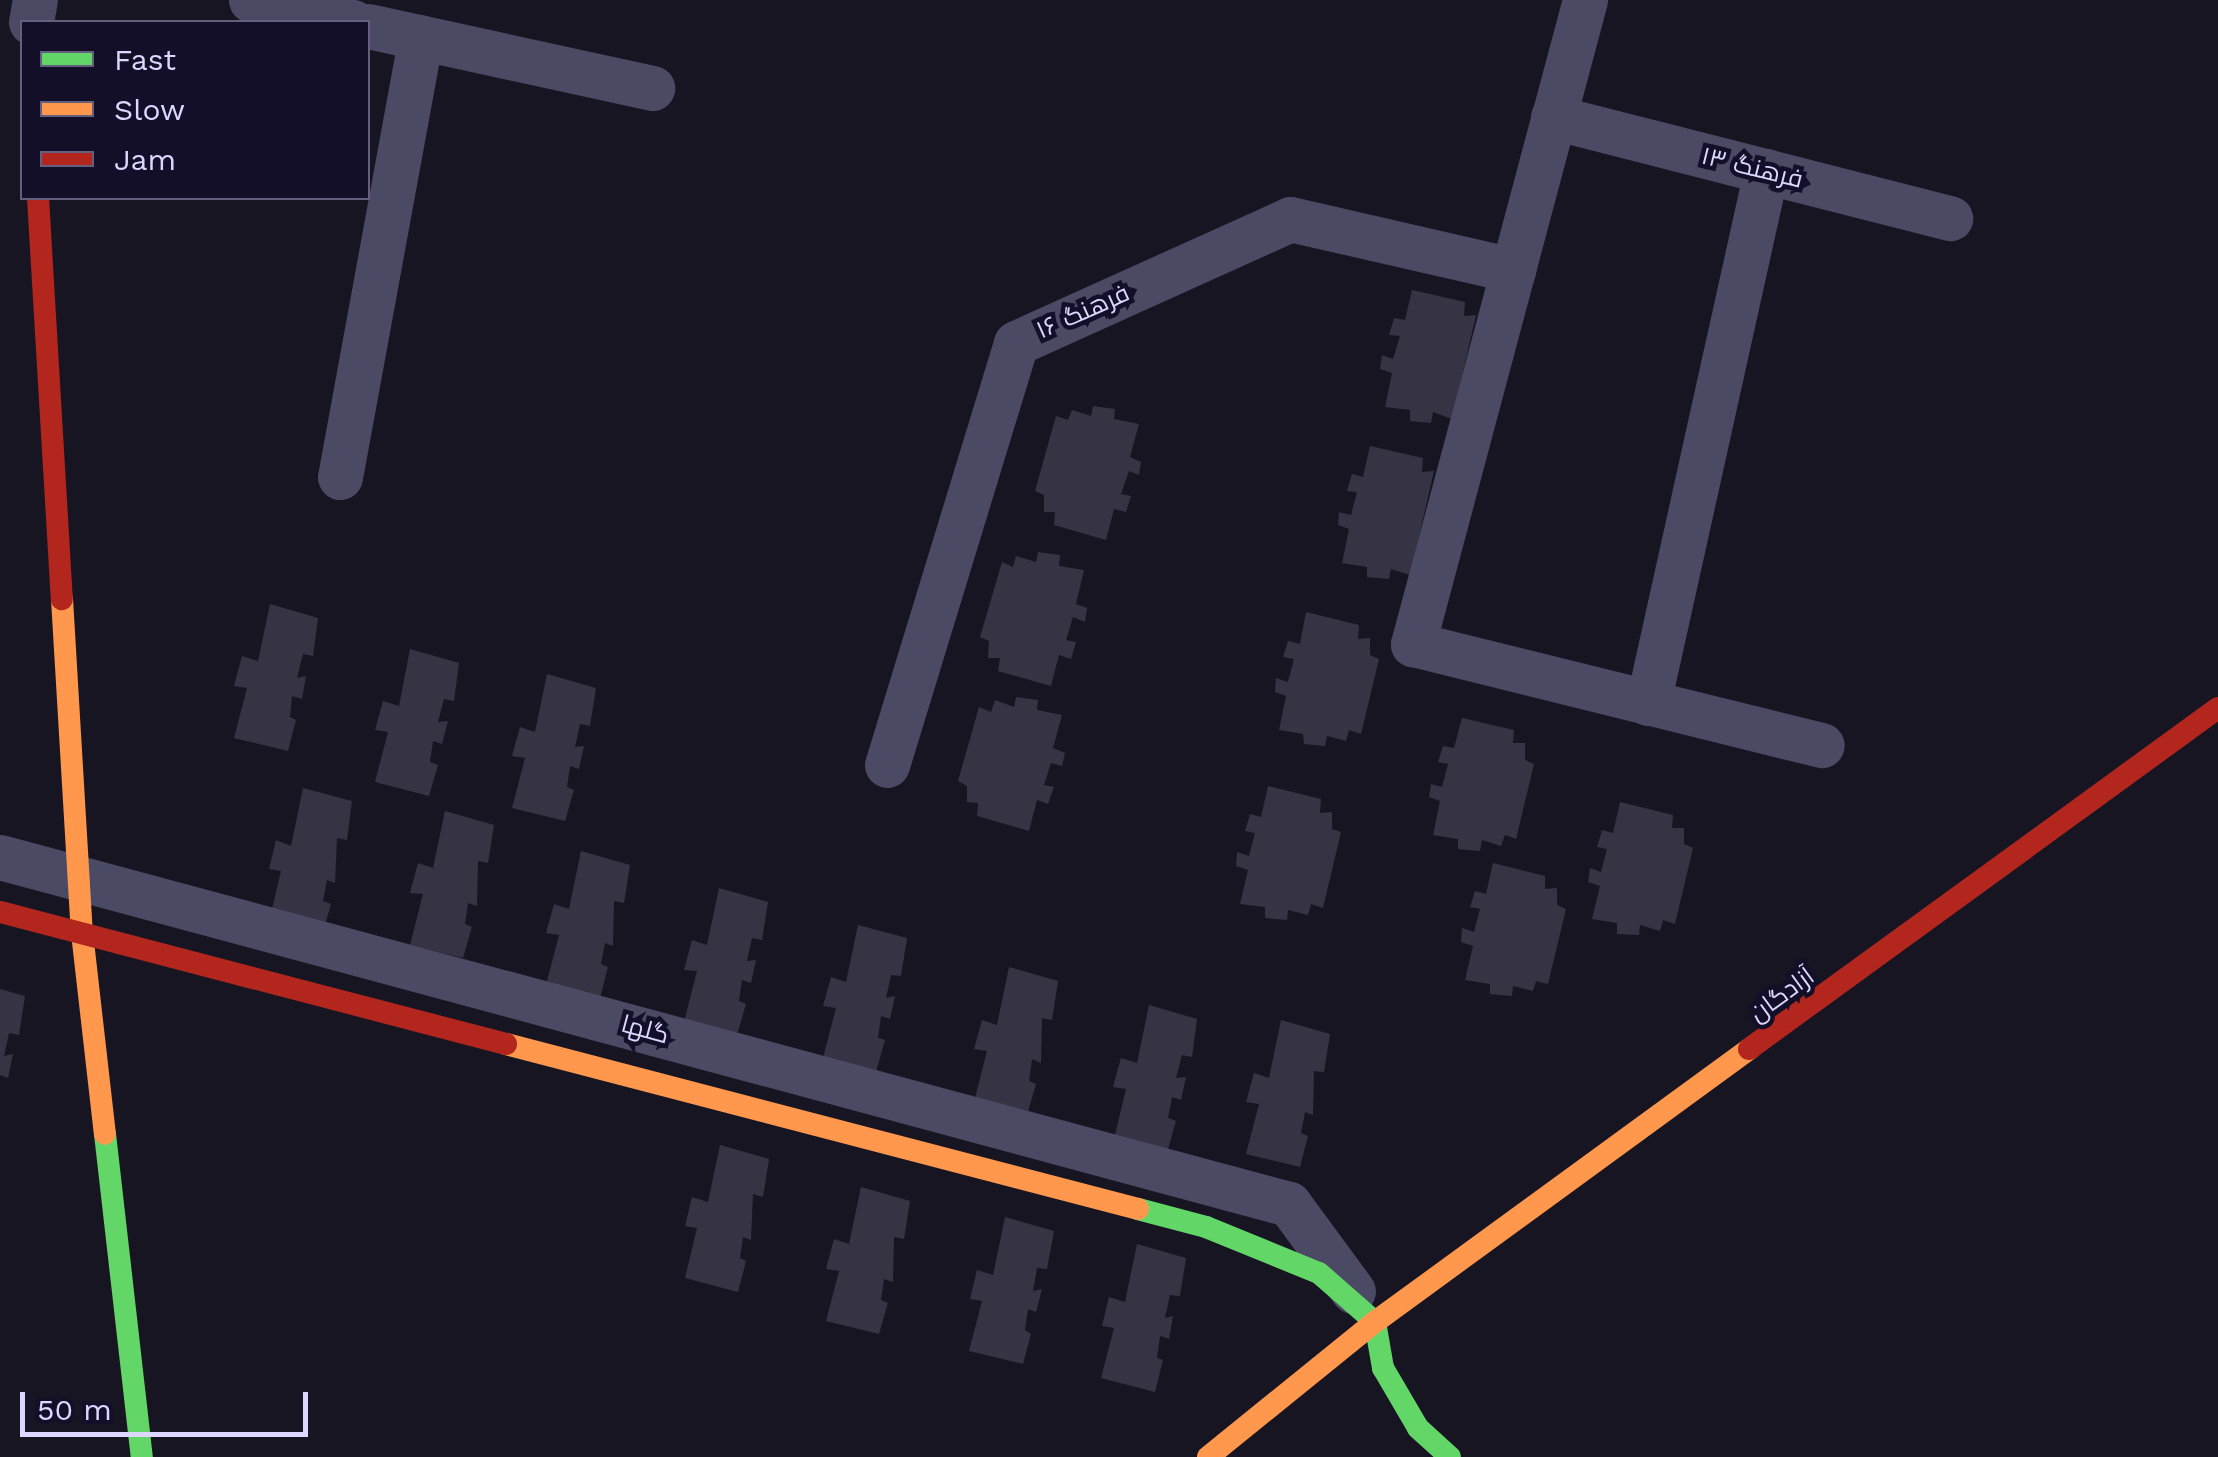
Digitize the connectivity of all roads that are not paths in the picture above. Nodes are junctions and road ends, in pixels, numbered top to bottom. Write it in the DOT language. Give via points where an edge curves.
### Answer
graph roads {
  1 [pos="252,0"];
  2 [pos="1585,0"];
  3 [pos="344,20"];
  4 [pos="370,26"];
  5 [pos="421,38"];
  6 [pos="652,88"];
  7 [pos="1554,117"];
  8 [pos="1766,171"];
  9 [pos="38,200"];
  10 [pos="1950,218"];
  11 [pos="1513,270"];
  12 [pos="340,477"];
  13 [pos="1648,702"];
  14 [pos="2218,708"];
  15 [pos="1822,745"];
  16 [pos="887,764"];
  17 [pos="0,857"];
  18 [pos="82,879"];
  19 [pos="0,912"];
  20 [pos="82,934"];
  21 [pos="1375,1322"];
  22 [pos="142,1457"];
  23 [pos="1208,1457"];
  24 [pos="1450,1457"];
  1 -- 3 [label="street"];
  2 -- 7 [label="street"];
  4 -- 5 [label="street"];
  5 -- 6 [label="street"];
  5 -- 12 [label="street"];
  7 -- 8 [label="street, فرهنگ ۱۳"];
  7 -- 11 [label="street"];
  8 -- 10 [label="street, فرهنگ ۱۳"];
  8 -- 13 [label="street"];
  9 -- 18 [label="street"];
  11 -- 13 [label="street" via="1413,644"];
  11 -- 16 [label="street, فرهنگ ۱۶" via="1290,218 1016,342"];
  13 -- 15 [label="street"];
  14 -- 21 [label="street, آزادگان"];
  17 -- 18 [label="street, گلها"];
  18 -- 20 [label="street"];
  18 -- 21 [label="street, گلها" via="1290,1204"];
  19 -- 20 [label="street, گلها"];
  20 -- 21 [label="street, گلها" via="1206,1227 1319,1274"];
  20 -- 22 [label="street"];
  21 -- 23 [label="street, آزادگان"];
  21 -- 24 [label="street" via="1383,1368 1418,1428"];
}
